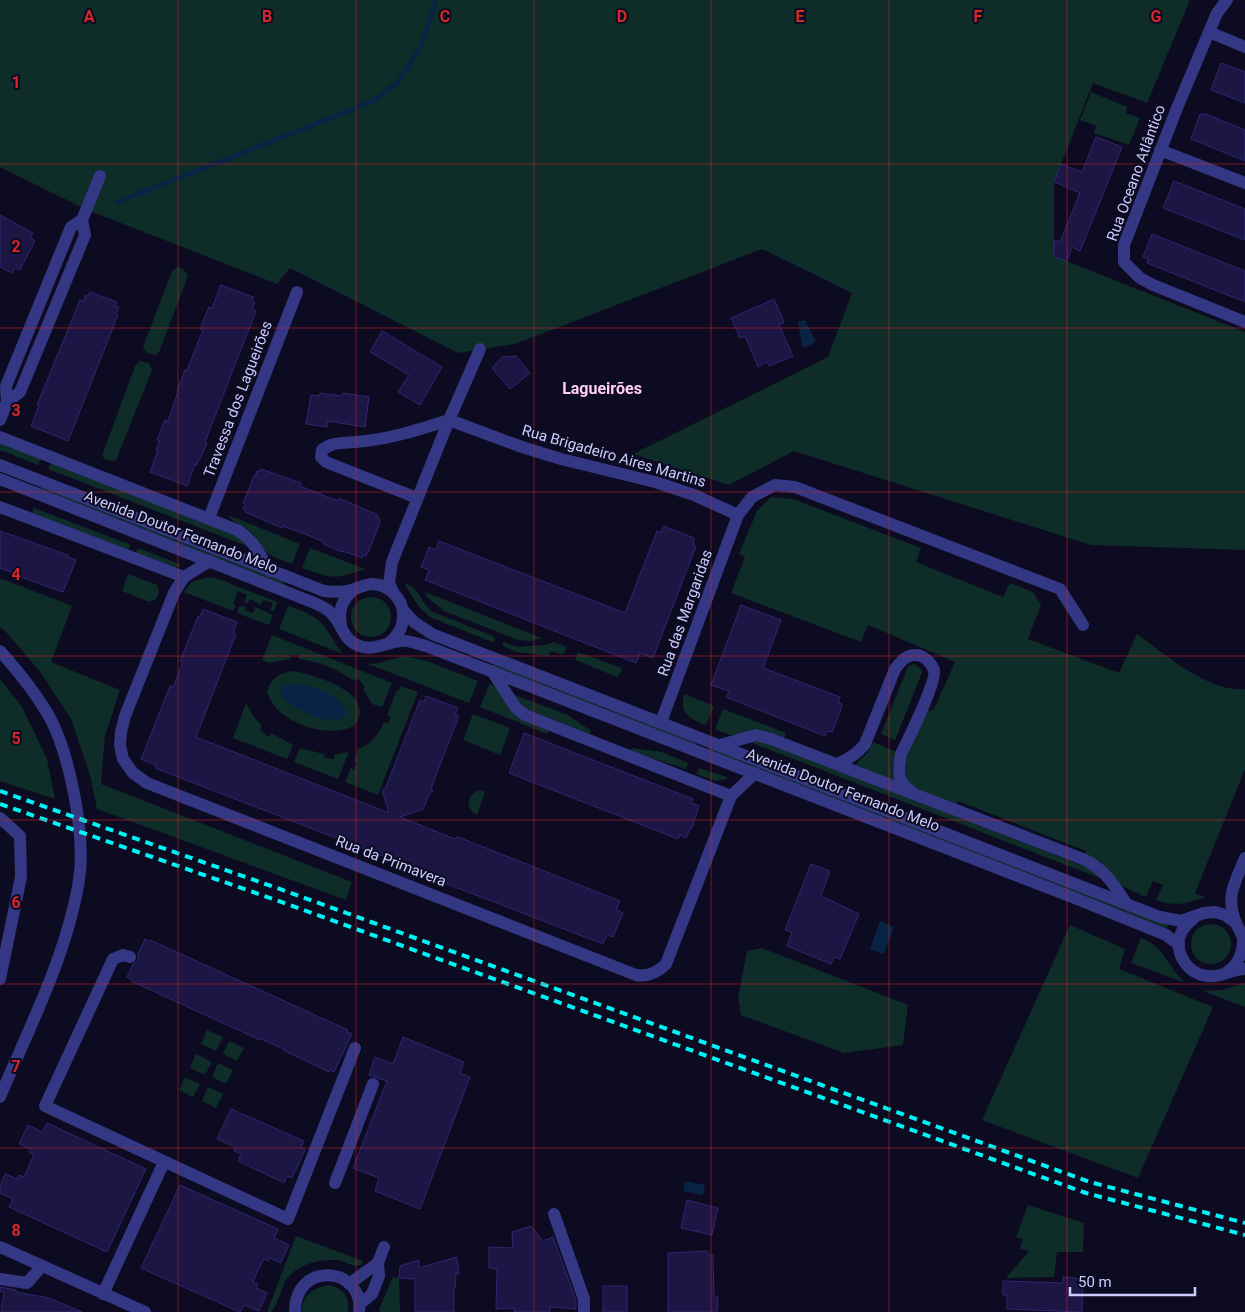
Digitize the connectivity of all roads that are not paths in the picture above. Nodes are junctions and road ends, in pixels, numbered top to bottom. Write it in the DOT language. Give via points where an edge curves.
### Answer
graph roads {
  1 [pos="1227,0"];
  2 [pos="1209,32"];
  3 [pos="1245,46"];
  4 [pos="1160,150"];
  5 [pos="100,176"];
  6 [pos="1245,183"];
  7 [pos="297,292"];
  8 [pos="1245,322"];
  9 [pos="480,349"];
  10 [pos="0,420"];
  11 [pos="449,420"];
  12 [pos="0,437"];
  13 [pos="0,465"];
  14 [pos="0,479"];
  15 [pos="417,498"];
  16 [pos="0,507"];
  17 [pos="738,515"];
  18 [pos="209,518"];
  19 [pos="210,561"];
  20 [pos="392,562"];
  21 [pos="270,571"];
  22 [pos="184,577"];
  23 [pos="359,587"];
  24 [pos="393,592"];
  25 [pos="403,610"];
  26 [pos="1083,625"];
  27 [pos="341,628"];
  28 [pos="386,645"];
  29 [pos="0,652"];
  30 [pos="492,671"];
  31 [pos="661,722"];
  32 [pos="720,746"];
  33 [pos="837,764"];
  34 [pos="755,773"];
  35 [pos="916,795"];
  36 [pos="731,796"];
  37 [pos="0,818"];
  38 [pos="1245,858"];
  39 [pos="1233,889"];
  40 [pos="1126,903"];
  41 [pos="1199,915"];
  42 [pos="1236,923"];
  43 [pos="1244,940"];
  44 [pos="1179,945"];
  45 [pos="130,957"];
  46 [pos="1245,969"];
  47 [pos="1226,973"];
  48 [pos="0,979"];
  49 [pos="355,1048"];
  50 [pos="373,1084"];
  51 [pos="0,1097"];
  52 [pos="164,1162"];
  53 [pos="335,1183"];
  54 [pos="554,1214"];
  55 [pos="0,1247"];
  56 [pos="384,1247"];
  57 [pos="378,1263"];
  58 [pos="42,1266"];
  59 [pos="0,1279"];
  60 [pos="349,1284"];
  61 [pos="103,1294"];
  62 [pos="295,1307"];
  63 [pos="360,1309"];
  64 [pos="145,1312"];
  65 [pos="584,1312"];
  1 -- 2 [label="street, Rua Oceano Atlântico"];
  2 -- 3 [label="street"];
  2 -- 4 [label="street, Rua Oceano Atlântico"];
  4 -- 6 [label="street"];
  4 -- 8 [label="street, Rua Oceano Atlântico" via="1124,245 1124,262 1140,278 1153,285"];
  5 -- 10 [label="street" via="82,220 71,227 6,386 7,402"];
  7 -- 18 [label="street, Travessa dos Lagueirões"];
  9 -- 11 [label="street"];
  11 -- 15 [label="street"];
  11 -- 15 [label="street" via="372,441 329,444 322,450 321,457 326,462"];
  11 -- 17 [label="street, Rua Brigadeiro Aires Martins" via="530,449 694,495"];
  12 -- 18 [label="street, Avenida Doutor Fernando Melo"];
  13 -- 21 [label="street, Avenida Doutor Fernando Melo"];
  14 -- 19 [label="street, Avenida Doutor Fernando Melo"];
  15 -- 20 [label="street"];
  16 -- 22 [label="street"];
  17 -- 26 [label="street" via="752,497 776,485 794,487 1060,589"];
  17 -- 31 [label="street, Rua das Margaridas"];
  18 -- 21 [label="street, Avenida Doutor Fernando Melo" via="246,534"];
  19 -- 22 [label="street, Rua da Primavera"];
  19 -- 27 [label="street, Avenida Doutor Fernando Melo" via="312,602 333,614"];
  20 -- 23 [label="street" via="376,580"];
  20 -- 24 [label="street" via="389,583"];
  21 -- 23 [label="street, Avenida Doutor Fernando Melo" via="324,591 339,592"];
  22 -- 36 [label="street, Rua da Primavera" via="174,593 121,732 123,759 133,773 147,783 644,976 658,972 666,964"];
  23 -- 24 [label="street, Avenida Doutor Fernando Melo" via="375,584"];
  23 -- 27 [label="street" via="346,597 341,606"];
  24 -- 25 [label="street, Avenida Doutor Fernando Melo"];
  25 -- 28 [label="street" via="404,621 400,631"];
  25 -- 31 [label="street, Avenida Doutor Fernando Melo" via="432,634"];
  27 -- 28 [label="street, Avenida Doutor Fernando Melo" via="355,644 365,648"];
  28 -- 30 [label="street, Avenida Doutor Fernando Melo" via="410,641"];
  29 -- 51 [label="street" via="28,683 50,719 66,760 77,807 80,860 72,913 61,952"];
  30 -- 34 [label="street, Avenida Doutor Fernando Melo"];
  30 -- 36 [label="street" via="516,708 526,715"];
  31 -- 32 [label="street, Avenida Doutor Fernando Melo"];
  32 -- 33 [label="street, Avenida Doutor Fernando Melo" via="756,735"];
  32 -- 40 [label="street, Avenida Doutor Fernando Melo"];
  33 -- 35 [label="street, Avenida Doutor Fernando Melo"];
  33 -- 35 [label="street" via="858,753 865,744 898,664 912,654 922,656 934,671 932,684 899,766 904,786"];
  34 -- 36 [label="street, Rua da Primavera"];
  34 -- 44 [label="street, Avenida Doutor Fernando Melo" via="1152,929"];
  35 -- 40 [label="street, Avenida Doutor Fernando Melo" via="1097,866"];
  37 -- 48 [label="street" via="20,836 21,877"];
  38 -- 39 [label="street"];
  39 -- 41 [label="street"];
  39 -- 42 [label="street" via="1230,900"];
  40 -- 41 [label="street, Avenida Doutor Fernando Melo" via="1171,920 1181,921"];
  41 -- 42 [label="street, Avenida Doutor Fernando Melo" via="1215,912"];
  41 -- 44 [label="street" via="1186,925 1180,934"];
  42 -- 43 [label="street"];
  43 -- 47 [label="street" via="1240,959"];
  44 -- 47 [label="street" via="1186,965 1195,972 1205,976"];
  45 -- 52 [label="street" via="123,954 114,959 45,1106"];
  46 -- 47 [label="street"];
  49 -- 52 [label="street" via="288,1219"];
  50 -- 53 [label="street"];
  52 -- 61 [label="street"];
  54 -- 65 [label="street" via="584,1298"];
  55 -- 58 [label="street"];
  56 -- 57 [label="street"];
  57 -- 60 [label="street"];
  57 -- 63 [label="street" via="379,1276 372,1294"];
  58 -- 59 [label="street" via="27,1283"];
  58 -- 61 [label="street"];
  60 -- 62 [label="street" via="341,1278 321,1275 304,1285 298,1293"];
  60 -- 63 [label="street" via="355,1289"];
  61 -- 64 [label="street"];
}
